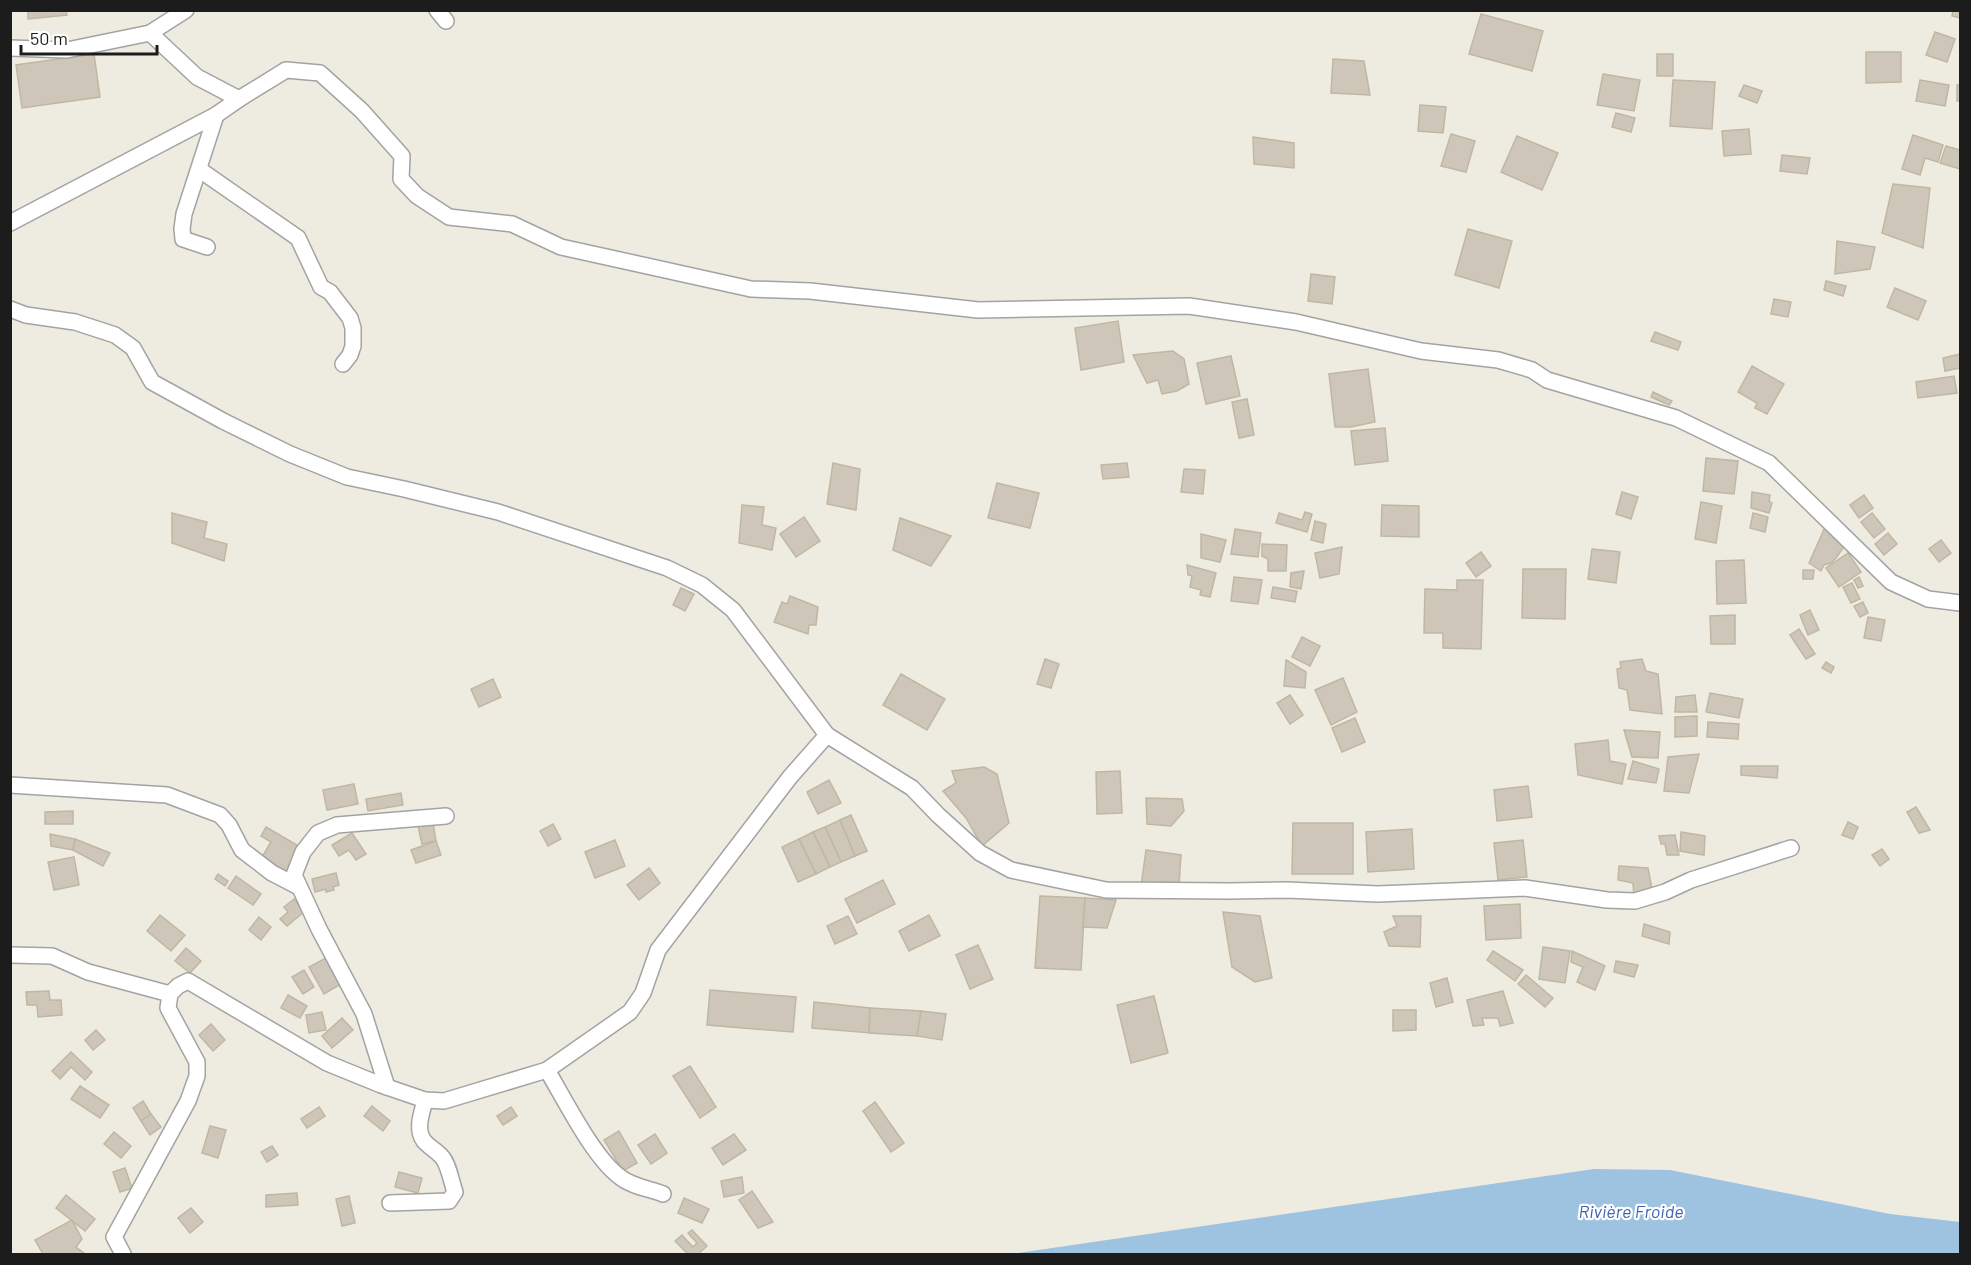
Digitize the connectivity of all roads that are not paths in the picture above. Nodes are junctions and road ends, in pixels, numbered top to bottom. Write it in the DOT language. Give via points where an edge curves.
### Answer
graph roads {
  1 [pos="186,10"];
  2 [pos="150,33"];
  3 [pos="10,48"];
  4 [pos="239,99"];
  5 [pos="216,115"];
  6 [pos="200,170"];
  7 [pos="10,223"];
  8 [pos="207,247"];
  9 [pos="10,309"];
  10 [pos="343,364"];
  11 [pos="1960,603"];
  12 [pos="827,735"];
  13 [pos="10,785"];
  14 [pos="446,816"];
  15 [pos="1791,848"];
  16 [pos="299,887"];
  17 [pos="10,955"];
  18 [pos="170,994"];
  19 [pos="547,1070"];
  20 [pos="387,1087"];
  21 [pos="425,1100"];
  22 [pos="663,1194"];
  23 [pos="390,1203"];
  24 [pos="123,1254"];
  1 -- 2 [label="street"];
  2 -- 3 [label="street" via="67,50"];
  2 -- 4 [label="street" via="197,76"];
  4 -- 5 [label="street"];
  4 -- 11 [label="street" via="286,70 320,73 362,111 402,156 401,179 417,196 448,217 512,224 561,247 751,289 810,291 978,310 1188,306 1296,322 1421,351 1498,360 1532,370 1547,380 1676,418 1769,463 1891,582 1928,598"];
  5 -- 6 [label="street"];
  5 -- 7 [label="street"];
  6 -- 8 [label="street" via="184,214 183,239"];
  6 -- 10 [label="street" via="298,238 321,287 330,292 350,318 353,346"];
  9 -- 12 [label="street" via="75,322 115,335 133,348 152,382 223,422 347,477 498,512 667,568 702,585 733,610"];
  12 -- 15 [label="street" via="912,788 980,853 1011,870 1106,890 1378,894 1526,888 1635,901"];
  12 -- 19 [label="street" via="790,777 658,950 643,993 630,1012"];
  13 -- 16 [label="street" via="167,795 220,815 242,850"];
  14 -- 16 [label="street" via="337,825 318,833 303,852 294,875"];
  16 -- 20 [label="street" via="364,1014"];
  17 -- 18 [label="street" via="52,956 88,972"];
  18 -- 20 [label="street" via="188,981 327,1063"];
  18 -- 24 [label="street" via="168,1008 197,1062 197,1076 188,1101 114,1237"];
  19 -- 21 [label="street" via="444,1101"];
  19 -- 22 [label="street" via="611,1169 622,1179"];
  20 -- 21 [label="street"];
  21 -- 23 [label="street" via="420,1133 442,1157 454,1192 449,1201"];
}
